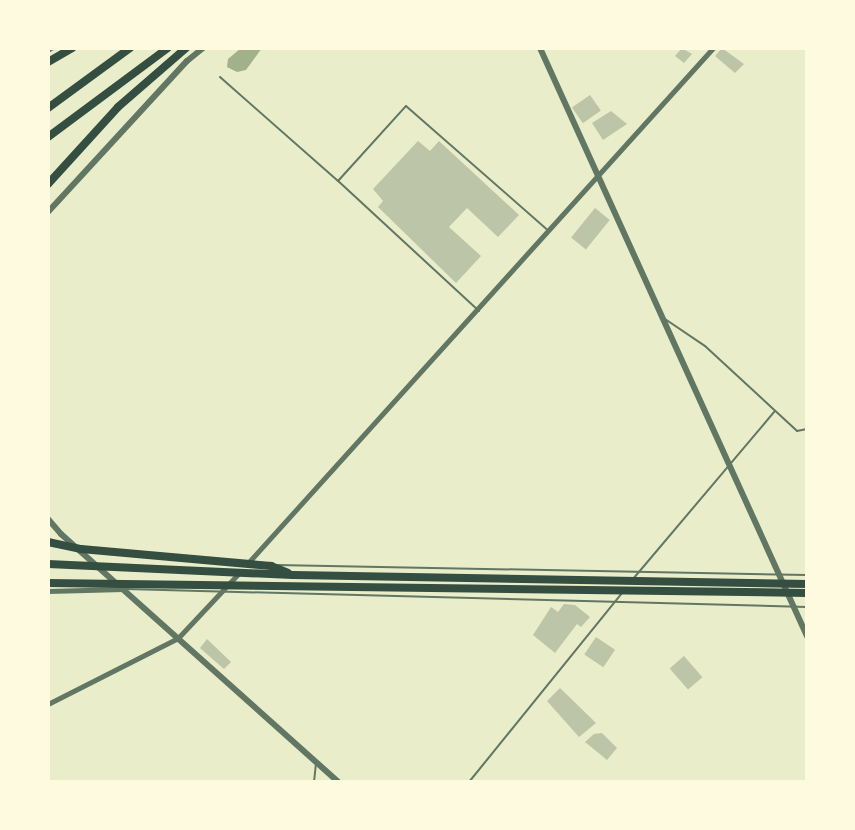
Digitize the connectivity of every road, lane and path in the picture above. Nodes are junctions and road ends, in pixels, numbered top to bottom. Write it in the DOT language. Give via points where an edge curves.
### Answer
graph roads {
  1 [pos="72,48"];
  2 [pos="130,48"];
  3 [pos="168,48"];
  4 [pos="186,48"];
  5 [pos="203,48"];
  6 [pos="540,48"];
  7 [pos="713,48"];
  8 [pos="48,62"];
  9 [pos="220,77"];
  10 [pos="48,108"];
  11 [pos="48,137"];
  12 [pos="66,163"];
  13 [pos="599,174"];
  14 [pos="48,178"];
  15 [pos="338,181"];
  16 [pos="48,184"];
  17 [pos="48,212"];
  18 [pos="549,231"];
  19 [pos="479,311"];
  20 [pos="660,316"];
  21 [pos="774,412"];
  22 [pos="807,430"];
  23 [pos="729,464"];
  24 [pos="48,519"];
  25 [pos="48,542"];
  26 [pos="80,551"];
  27 [pos="48,564"];
  28 [pos="247,564"];
  29 [pos="640,570"];
  30 [pos="292,575"];
  31 [pos="780,575"];
  32 [pos="807,575"];
  33 [pos="48,583"];
  34 [pos="807,584"];
  35 [pos="126,589"];
  36 [pos="48,591"];
  37 [pos="221,593"];
  38 [pos="807,593"];
  39 [pos="615,601"];
  40 [pos="794,607"];
  41 [pos="807,607"];
  42 [pos="807,636"];
  43 [pos="178,638"];
  44 [pos="48,704"];
  45 [pos="316,763"];
  46 [pos="314,782"];
  47 [pos="338,782"];
  48 [pos="469,782"];
  1 -- 8 [label="highway"];
  2 -- 10 [label="highway"];
  3 -- 11 [label="highway"];
  4 -- 12 [label="highway" via="118,107"];
  5 -- 17 [label="street"];
  6 -- 13 [label="street"];
  7 -- 13 [label="street"];
  9 -- 15 [label="lane"];
  12 -- 14 [label="highway"];
  12 -- 16 [label="highway"];
  13 -- 18 [label="street"];
  13 -- 20 [label="street"];
  15 -- 18 [label="lane" via="406,106"];
  15 -- 19 [label="lane"];
  18 -- 19 [label="street"];
  19 -- 28 [label="street"];
  20 -- 21 [label="lane" via="705,346"];
  20 -- 23 [label="street"];
  21 -- 22 [label="lane" via="797,431"];
  21 -- 23 [label="lane"];
  23 -- 29 [label="lane"];
  23 -- 31 [label="street"];
  24 -- 26 [label="street"];
  25 -- 30 [label="highway" via="81,549 271,566"];
  26 -- 28 [label="lane"];
  26 -- 35 [label="street"];
  27 -- 30 [label="highway"];
  28 -- 29 [label="lane"];
  28 -- 37 [label="street"];
  29 -- 31 [label="lane"];
  29 -- 39 [label="lane"];
  30 -- 34 [label="highway"];
  31 -- 32 [label="lane"];
  31 -- 40 [label="street"];
  33 -- 38 [label="highway"];
  35 -- 36 [label="street"];
  35 -- 37 [label="lane"];
  35 -- 43 [label="street"];
  37 -- 39 [label="lane"];
  37 -- 43 [label="street"];
  39 -- 40 [label="lane"];
  39 -- 48 [label="lane"];
  40 -- 41 [label="lane"];
  40 -- 42 [label="street"];
  43 -- 44 [label="street"];
  43 -- 45 [label="street"];
  45 -- 46 [label="lane"];
  45 -- 47 [label="street"];
}
